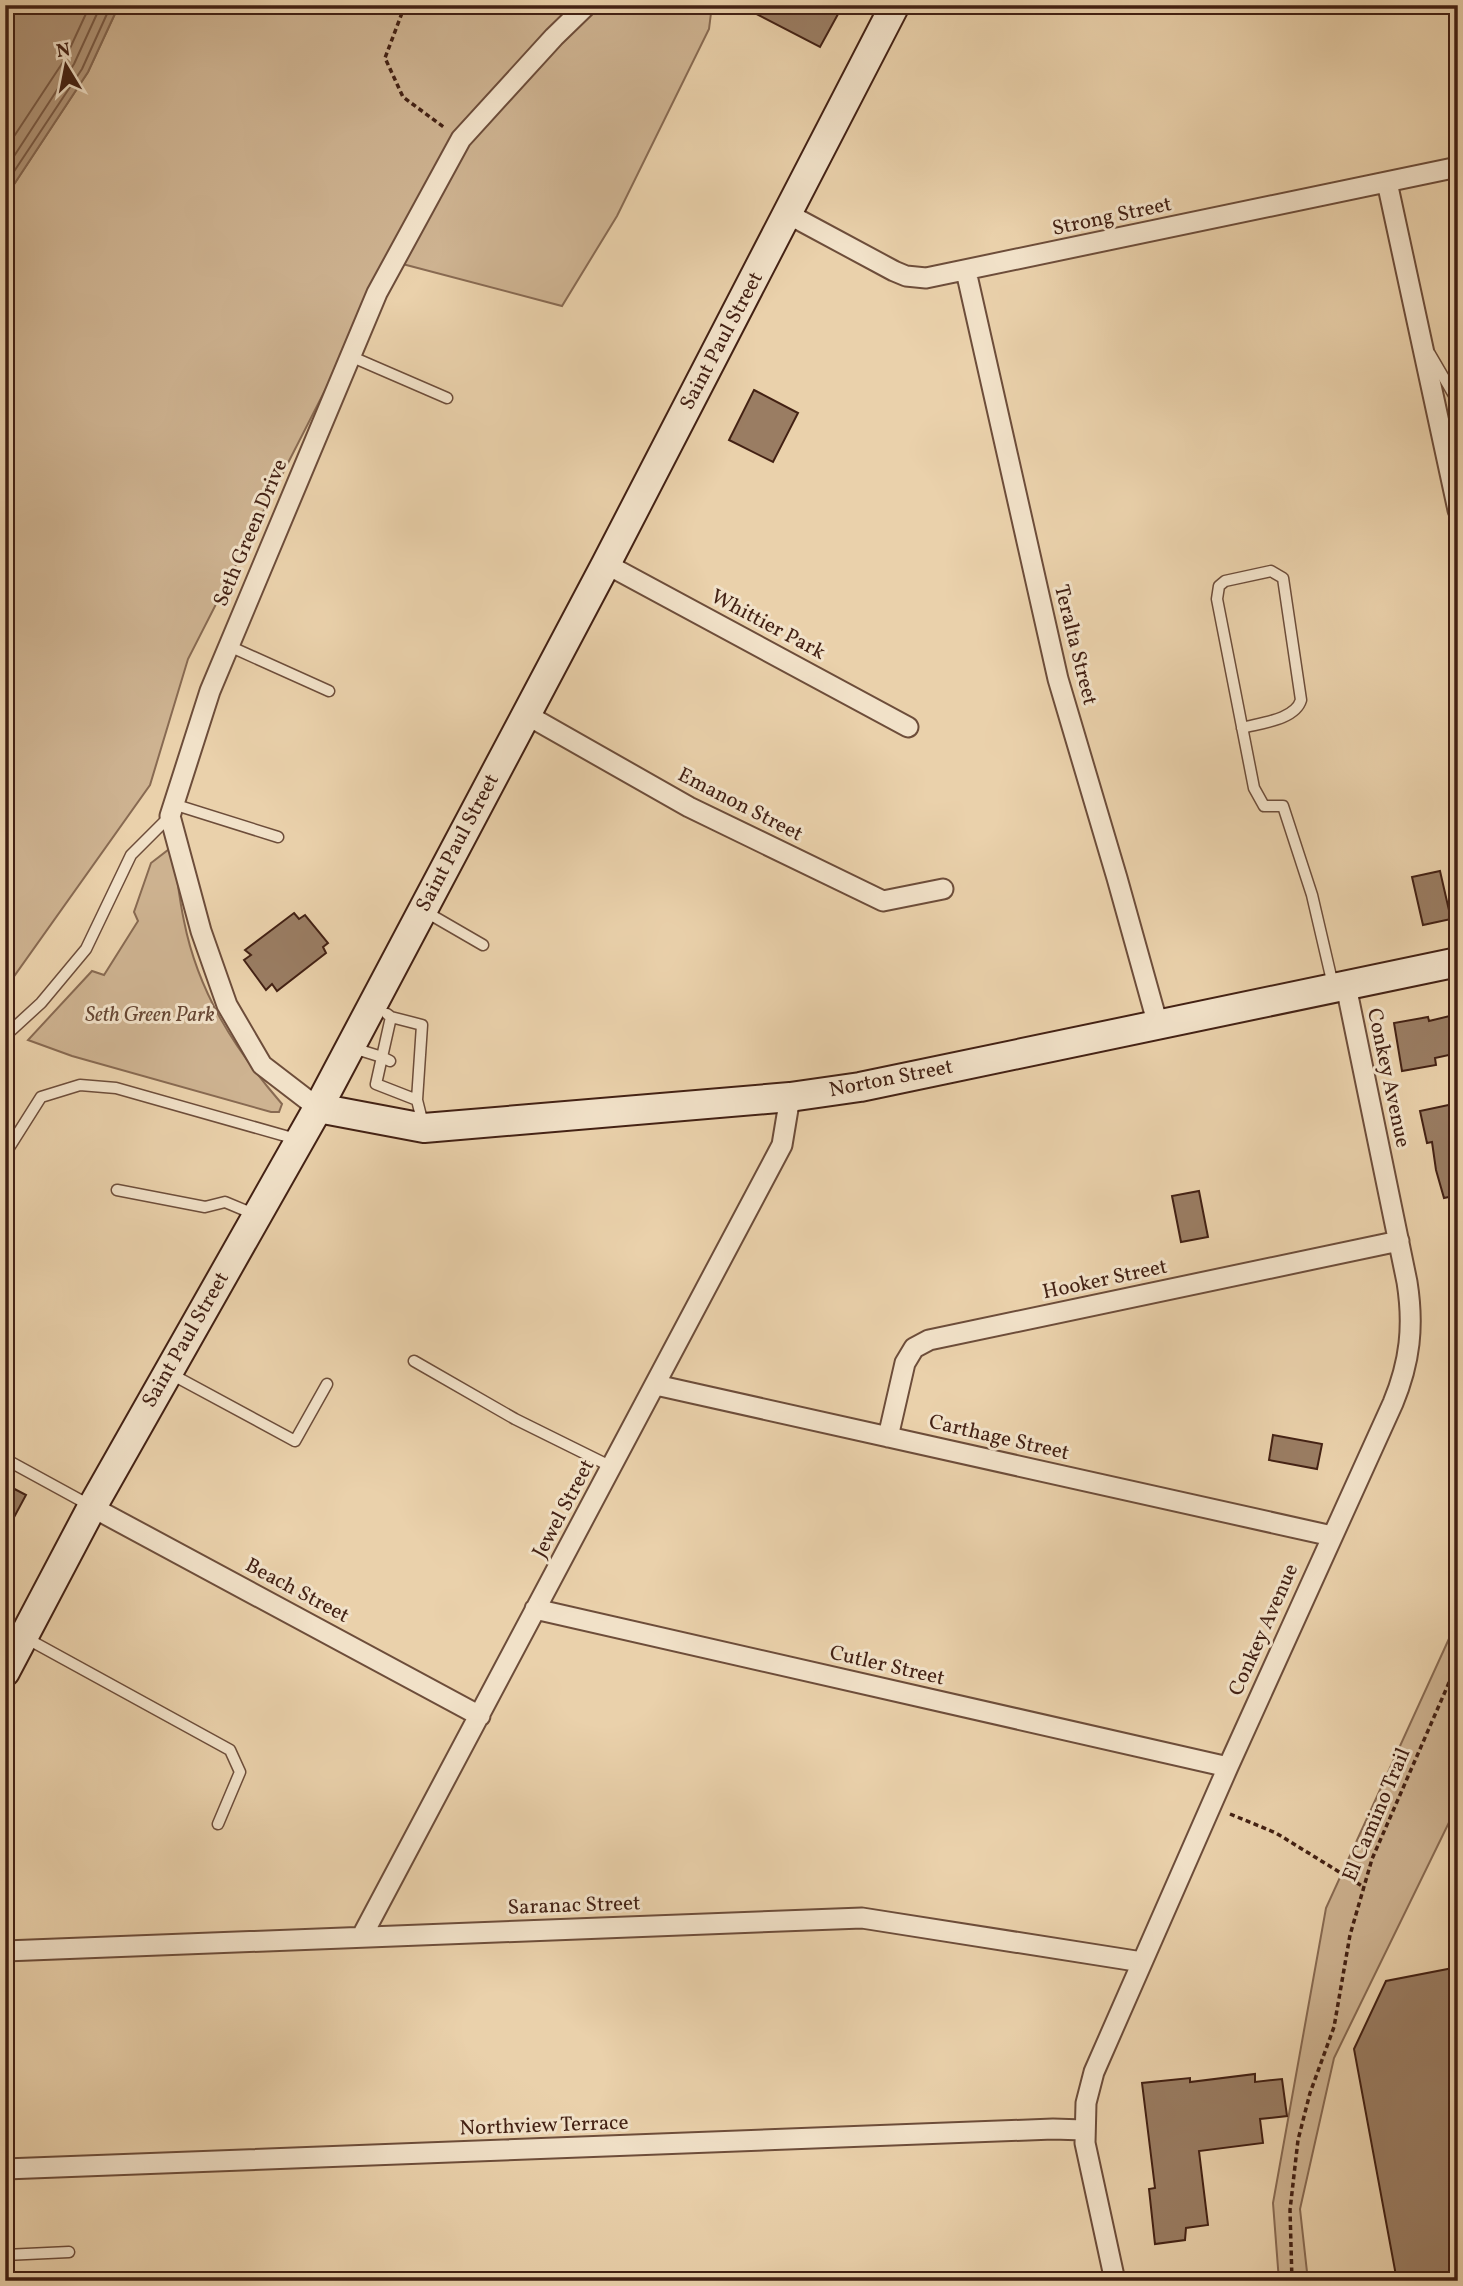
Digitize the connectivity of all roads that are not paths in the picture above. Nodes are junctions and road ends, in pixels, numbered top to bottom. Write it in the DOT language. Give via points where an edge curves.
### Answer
graph roads {
  1 [pos="587,5"];
  2 [pos="895,5"];
  3 [pos="1458,167"];
  4 [pos="1387,182"];
  5 [pos="788,214"];
  6 [pos="966,271"];
  7 [pos="1421,338"];
  8 [pos="350,356"];
  9 [pos="447,398"];
  10 [pos="1458,402"];
  11 [pos="1458,510"];
  12 [pos="606,564"];
  13 [pos="229,646"];
  14 [pos="329,691"];
  15 [pos="527,715"];
  16 [pos="908,727"];
  17 [pos="1242,728"];
  18 [pos="172,810"];
  19 [pos="278,836"];
  20 [pos="943,889"];
  21 [pos="422,910"];
  22 [pos="483,945"];
  23 [pos="1458,962"];
  24 [pos="1340,987"];
  25 [pos="386,1020"];
  26 [pos="1158,1025"];
  27 [pos="5,1036"];
  28 [pos="349,1047"];
  29 [pos="386,1059"];
  30 [pos="790,1097"];
  31 [pos="417,1100"];
  32 [pos="318,1108"];
  33 [pos="424,1128"];
  34 [pos="299,1140"];
  35 [pos="5,1154"];
  36 [pos="117,1190"];
  37 [pos="257,1215"];
  38 [pos="1399,1241"];
  39 [pos="414,1361"];
  40 [pos="168,1373"];
  41 [pos="327,1384"];
  42 [pos="656,1385"];
  43 [pos="888,1437"];
  44 [pos="5,1459"];
  45 [pos="612,1467"];
  46 [pos="92,1507"];
  47 [pos="1332,1536"];
  48 [pos="535,1609"];
  49 [pos="23,1637"];
  50 [pos="5,1672"];
  51 [pos="480,1716"];
  52 [pos="1228,1767"];
  53 [pos="218,1824"];
  54 [pos="362,1937"];
  55 [pos="5,1951"];
  56 [pos="1142,1962"];
  57 [pos="1084,2130"];
  58 [pos="5,2169"];
  59 [pos="69,2252"];
  60 [pos="5,2255"];
  61 [pos="1115,2281"];
  1 -- 8 [label="street, Seth Green Drive" via="461,139 377,293"];
  2 -- 5 [label="main road, Saint Paul Street"];
  3 -- 4 [label="street, Strong Street"];
  4 -- 6 [label="street, Strong Street"];
  4 -- 7 [label="street"];
  5 -- 6 [label="street, Strong Street" via="906,276 926,278"];
  5 -- 12 [label="main road, Saint Paul Street"];
  6 -- 26 [label="street, Teralta Street" via="1058,679"];
  7 -- 10 [label="lane"];
  7 -- 11 [label="street"];
  8 -- 9 [label="lane"];
  8 -- 13 [label="street, Seth Green Drive"];
  12 -- 15 [label="main road, Saint Paul Street"];
  12 -- 16 [label="street, Whittier Park"];
  13 -- 14 [label="lane"];
  13 -- 18 [label="street, Seth Green Drive"];
  15 -- 20 [label="street, Emanon Street" via="689,807 883,901"];
  15 -- 21 [label="main road, Saint Paul Street"];
  17 -- 17 [label="lane" via="1217,599 1219,586 1271,571 1283,578 1301,701 1288,715"];
  17 -- 24 [label="lane" via="1254,788 1264,806 1283,806"];
  18 -- 19 [label="lane"];
  18 -- 27 [label="lane" via="131,855 86,949 41,1003"];
  18 -- 32 [label="street" via="201,931 227,1005 262,1065"];
  21 -- 22 [label="lane"];
  21 -- 25 [label="main road, Saint Paul Street"];
  23 -- 24 [label="main road, Norton Street"];
  24 -- 26 [label="main road, Norton Street"];
  24 -- 38 [label="street, Conkey Avenue"];
  25 -- 28 [label="main road, Saint Paul Street"];
  25 -- 29 [label="lane"];
  25 -- 31 [label="lane" via="422,1025 415,1074"];
  26 -- 30 [label="main road, Norton Street" via="860,1087"];
  28 -- 29 [label="lane"];
  28 -- 32 [label="main road, Saint Paul Street"];
  29 -- 31 [label="lane" via="376,1084"];
  30 -- 33 [label="main road, Norton Street"];
  30 -- 42 [label="street, Jewel Street" via="782,1145"];
  31 -- 33 [label="lane"];
  32 -- 33 [label="main road, Norton Street"];
  32 -- 34 [label="main road, Saint Paul Street"];
  34 -- 35 [label="lane" via="116,1088 80,1085 41,1097"];
  34 -- 37 [label="main road, Saint Paul Street"];
  36 -- 37 [label="lane" via="205,1207 225,1202"];
  37 -- 40 [label="main road, Saint Paul Street"];
  38 -- 43 [label="street, Hooker Street" via="929,1340 914,1348 905,1363"];
  38 -- 47 [label="street, Conkey Avenue" via="1410,1303 1409,1355 1393,1404"];
  39 -- 45 [label="lane"];
  40 -- 41 [label="lane" via="295,1441"];
  40 -- 46 [label="main road, Saint Paul Street"];
  42 -- 43 [label="street, Carthage Street"];
  42 -- 45 [label="street, Jewel Street"];
  43 -- 47 [label="street, Carthage Street"];
  44 -- 46 [label="lane"];
  45 -- 48 [label="street, Jewel Street"];
  46 -- 49 [label="main road, Saint Paul Street"];
  46 -- 51 [label="street, Beach Street"];
  47 -- 52 [label="street, Conkey Avenue"];
  48 -- 51 [label="street, Jewel Street"];
  48 -- 52 [label="street, Cutler Street"];
  49 -- 50 [label="main road, Saint Paul Street"];
  49 -- 53 [label="lane" via="230,1750 240,1772"];
  51 -- 54 [label="street, Jewel Street"];
  52 -- 56 [label="street, Conkey Avenue"];
  54 -- 55 [label="street, Saranac Street"];
  54 -- 56 [label="street, Saranac Street" via="862,1918"];
  56 -- 57 [label="street, Conkey Avenue" via="1094,2072"];
  57 -- 58 [label="street, Northview Terrace"];
  57 -- 61 [label="street, Conkey Avenue"];
  59 -- 60 [label="lane"];
}
